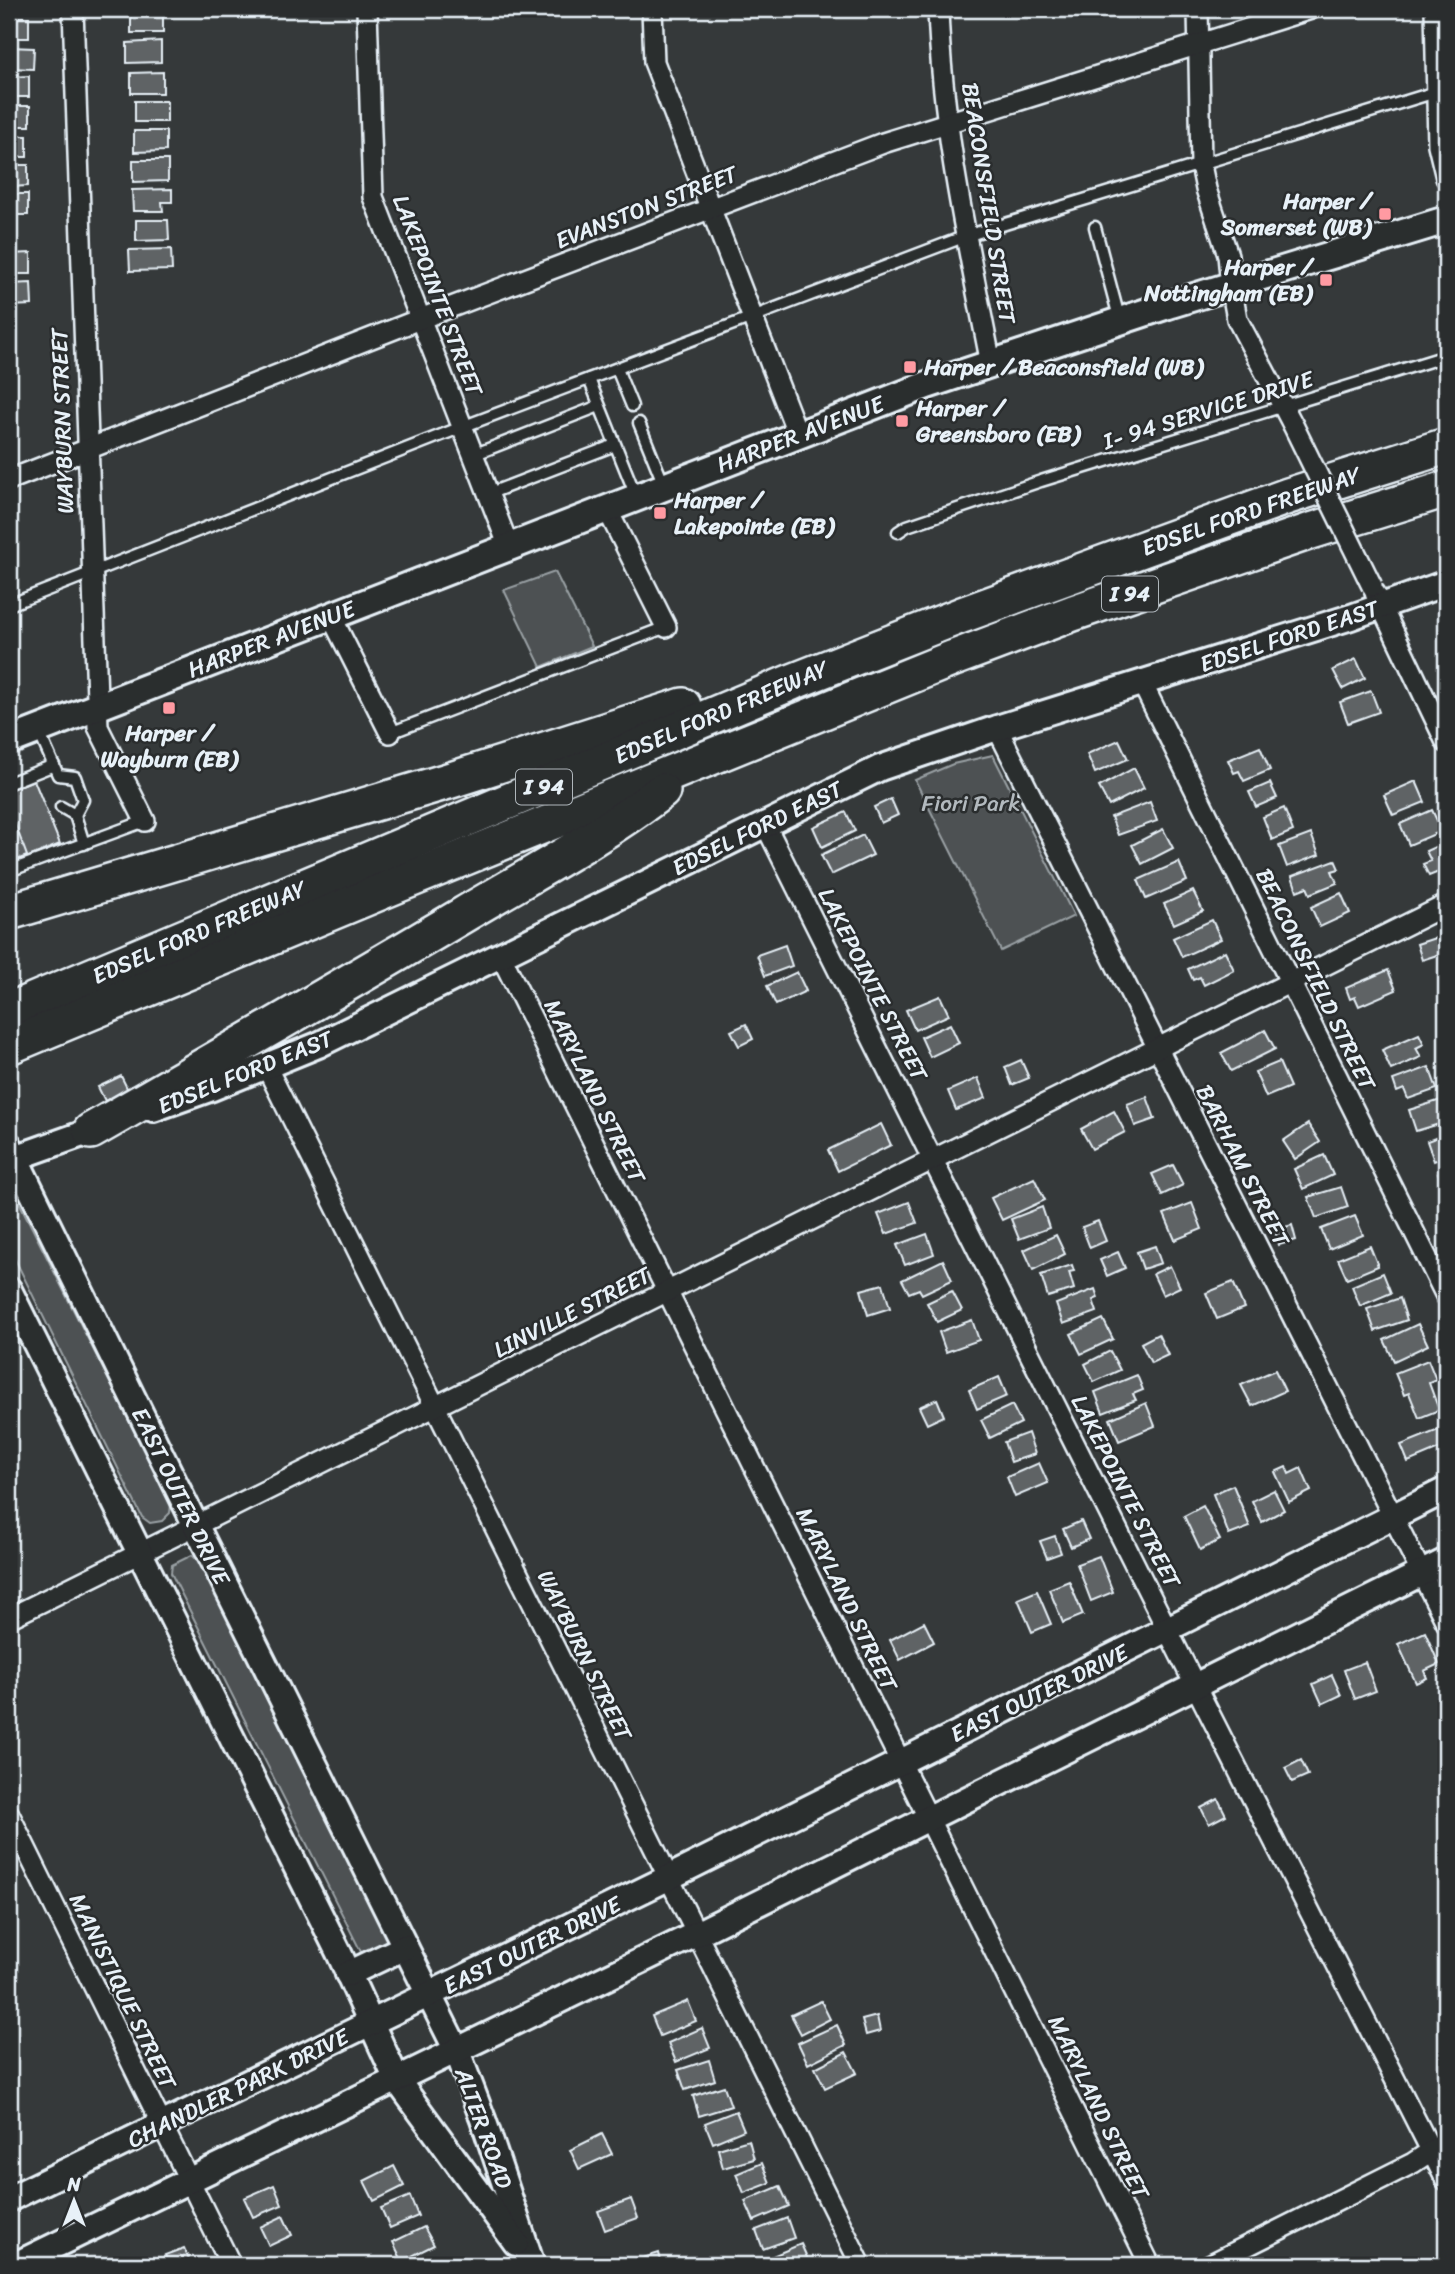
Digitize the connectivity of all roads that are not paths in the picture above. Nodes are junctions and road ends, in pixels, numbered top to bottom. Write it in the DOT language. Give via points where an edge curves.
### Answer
graph roads {
  1 [pos="73,9"];
  2 [pos="367,9"];
  3 [pos="652,9"];
  4 [pos="938,9"];
  5 [pos="1198,9"];
  6 [pos="1311,9"];
  7 [pos="1435,9"];
  8 [pos="1199,44"];
  9 [pos="1441,90"];
  10 [pos="948,123"];
  11 [pos="1201,165"];
  12 [pos="1446,178"];
  13 [pos="711,208"];
  14 [pos="1446,220"];
  15 [pos="1095,227"];
  16 [pos="966,236"];
  17 [pos="1231,286"];
  18 [pos="753,317"];
  19 [pos="420,319"];
  20 [pos="1120,321"];
  21 [pos="1446,356"];
  22 [pos="991,364"];
  23 [pos="617,369"];
  24 [pos="589,379"];
  25 [pos="599,406"];
  26 [pos="632,406"];
  27 [pos="1288,415"];
  28 [pos="639,424"];
  29 [pos="462,427"];
  30 [pos="799,435"];
  31 [pos="615,445"];
  32 [pos="1446,446"];
  33 [pos="88,449"];
  34 [pos="473,455"];
  35 [pos="9,480"];
  36 [pos="665,486"];
  37 [pos="1446,489"];
  38 [pos="488,494"];
  39 [pos="636,497"];
  40 [pos="607,509"];
  41 [pos="898,532"];
  42 [pos="509,547"];
  43 [pos="92,573"];
  44 [pos="1446,583"];
  45 [pos="1376,596"];
  46 [pos="9,604"];
  47 [pos="331,616"];
  48 [pos="666,627"];
  49 [pos="792,682"];
  50 [pos="1142,683"];
  51 [pos="96,707"];
  52 [pos="997,728"];
  53 [pos="38,730"];
  54 [pos="390,733"];
  55 [pos="9,741"];
  56 [pos="1446,742"];
  57 [pos="698,763"];
  58 [pos="56,770"];
  59 [pos="9,783"];
  60 [pos="54,787"];
  61 [pos="61,807"];
  62 [pos="75,815"];
  63 [pos="145,821"];
  64 [pos="765,824"];
  65 [pos="84,844"];
  66 [pos="12,867"];
  67 [pos="1446,905"];
  68 [pos="9,912"];
  69 [pos="500,954"];
  70 [pos="1290,982"];
  71 [pos="9,1011"];
  72 [pos="9,1046"];
  73 [pos="1156,1048"];
  74 [pos="266,1066"];
  75 [pos="91,1131"];
  76 [pos="11,1154"];
  77 [pos="933,1159"];
  78 [pos="9,1290"];
  79 [pos="667,1292"];
  80 [pos="1446,1296"];
  81 [pos="435,1408"];
  82 [pos="1446,1490"];
  83 [pos="1392,1517"];
  84 [pos="196,1527"];
  85 [pos="140,1554"];
  86 [pos="1446,1561"];
  87 [pos="1421,1573"];
  88 [pos="9,1618"];
  89 [pos="1446,1622"];
  90 [pos="1168,1629"];
  91 [pos="1195,1685"];
  92 [pos="901,1762"];
  93 [pos="9,1814"];
  94 [pos="928,1817"];
  95 [pos="668,1878"];
  96 [pos="696,1934"];
  97 [pos="405,1947"];
  98 [pos="348,1974"];
  99 [pos="429,1995"];
  100 [pos="371,2023"];
  101 [pos="457,2051"];
  102 [pos="397,2080"];
  103 [pos="162,2125"];
  104 [pos="1439,2145"];
  105 [pos="1446,2180"];
  106 [pos="190,2181"];
  107 [pos="9,2199"];
  108 [pos="531,2264"];
  109 [pos="15,2265"];
  110 [pos="231,2265"];
  111 [pos="861,2265"];
  112 [pos="1150,2265"];
  113 [pos="1209,2265"];
  1 -- 33 [label="street, WAYBURN STREET"];
  2 -- 19 [label="street, LAKEPOINTE STREET" via="373,197"];
  3 -- 13 [label="street" via="654,62"];
  4 -- 10 [label="street, BEACONSFIELD STREET"];
  5 -- 8 [label="street"];
  6 -- 8 [label="street, EVANSTON STREET"];
  7 -- 9 [label="street"];
  8 -- 10 [label="street, EVANSTON STREET"];
  8 -- 11 [label="street"];
  9 -- 11 [label="lane"];
  9 -- 12 [label="street" via="1438,145"];
  10 -- 13 [label="street, EVANSTON STREET"];
  10 -- 16 [label="street, BEACONSFIELD STREET"];
  11 -- 16 [label="lane"];
  11 -- 17 [label="street" via="1228,255"];
  13 -- 18 [label="street"];
  13 -- 19 [label="street, EVANSTON STREET"];
  14 -- 17 [label="main road, HARPER AVENUE"];
  15 -- 20 [label="lane"];
  16 -- 18 [label="lane"];
  16 -- 22 [label="street, BEACONSFIELD STREET"];
  17 -- 20 [label="main road, HARPER AVENUE"];
  17 -- 27 [label="street" via="1237,319"];
  18 -- 23 [label="lane"];
  18 -- 30 [label="street"];
  19 -- 29 [label="street, LAKEPOINTE STREET"];
  19 -- 33 [label="street, EVANSTON STREET"];
  20 -- 22 [label="main road, HARPER AVENUE"];
  21 -- 27 [label="lane, I- 94 SERVICE DRIVE"];
  22 -- 30 [label="main road, HARPER AVENUE"];
  23 -- 24 [label="lane"];
  23 -- 26 [label="lane"];
  24 -- 25 [label="lane"];
  24 -- 29 [label="lane"];
  25 -- 31 [label="lane"];
  25 -- 34 [label="lane"];
  27 -- 41 [label="lane, I- 94 SERVICE DRIVE" via="1041,481"];
  27 -- 45 [label="street, bridge"];
  28 -- 36 [label="lane"];
  29 -- 34 [label="street, LAKEPOINTE STREET"];
  29 -- 43 [label="lane"];
  30 -- 36 [label="main road, HARPER AVENUE"];
  31 -- 38 [label="lane"];
  31 -- 39 [label="lane"];
  32 -- 49 [label="highway, EDSEL FORD FREEWAY / I 94" via="1275,501"];
  33 -- 35 [label="street, EVANSTON STREET"];
  33 -- 43 [label="street, WAYBURN STREET"];
  34 -- 38 [label="street, LAKEPOINTE STREET"];
  36 -- 39 [label="main road, HARPER AVENUE"];
  37 -- 57 [label="highway, EDSEL FORD FREEWAY / I 94" via="1061,618"];
  38 -- 42 [label="street, LAKEPOINTE STREET"];
  39 -- 40 [label="main road, HARPER AVENUE"];
  40 -- 42 [label="main road, HARPER AVENUE"];
  40 -- 48 [label="street"];
  42 -- 47 [label="main road, HARPER AVENUE"];
  43 -- 46 [label="lane"];
  43 -- 51 [label="street, WAYBURN STREET"];
  44 -- 45 [label="street, EDSEL FORD EAST"];
  45 -- 50 [label="street, EDSEL FORD EAST"];
  45 -- 56 [label="street"];
  47 -- 51 [label="main road, HARPER AVENUE"];
  47 -- 54 [label="street"];
  48 -- 54 [label="lane"];
  49 -- 68 [label="highway" via="674,709"];
  49 -- 71 [label="highway, EDSEL FORD FREEWAY / I 94"];
  50 -- 52 [label="street, EDSEL FORD EAST"];
  50 -- 70 [label="street, BEACONSFIELD STREET"];
  51 -- 53 [label="main road, HARPER AVENUE"];
  51 -- 63 [label="street, WAYBURN STREET" via="98,727"];
  52 -- 64 [label="street, EDSEL FORD EAST" via="880,768"];
  52 -- 73 [label="street, BARHAM STREET"];
  53 -- 55 [label="main road, HARPER AVENUE"];
  53 -- 58 [label="lane"];
  57 -- 72 [label="highway, EDSEL FORD FREEWAY / I 94"];
  57 -- 75 [label="highway" via="628,816"];
  58 -- 59 [label="lane"];
  58 -- 60 [label="lane"];
  58 -- 62 [label="lane" via="75,777 83,800"];
  61 -- 62 [label="lane"];
  62 -- 65 [label="lane"];
  63 -- 65 [label="lane"];
  64 -- 69 [label="street, EDSEL FORD EAST"];
  64 -- 77 [label="street, LAKEPOINTE STREET"];
  65 -- 66 [label="lane"];
  67 -- 70 [label="street, LINVILLE STREET"];
  69 -- 74 [label="street, EDSEL FORD EAST" via="318,1045"];
  69 -- 79 [label="street, MARYLAND STREET"];
  70 -- 73 [label="street, LINVILLE STREET"];
  70 -- 80 [label="street, BEACONSFIELD STREET"];
  73 -- 77 [label="street, LINVILLE STREET"];
  73 -- 83 [label="street, BARHAM STREET"];
  74 -- 75 [label="street, EDSEL FORD EAST"];
  74 -- 81 [label="street, WAYBURN STREET"];
  75 -- 76 [label="street, EDSEL FORD EAST"];
  76 -- 84 [label="street, EAST OUTER DRIVE"];
  77 -- 79 [label="street, LINVILLE STREET"];
  77 -- 90 [label="street, LAKEPOINTE STREET"];
  78 -- 85 [label="street"];
  79 -- 81 [label="street, LINVILLE STREET"];
  79 -- 92 [label="street, MARYLAND STREET"];
  81 -- 84 [label="street, LINVILLE STREET"];
  81 -- 95 [label="street, WAYBURN STREET"];
  82 -- 83 [label="street, EAST OUTER DRIVE"];
  83 -- 87 [label="street, BARHAM STREET"];
  83 -- 90 [label="street, EAST OUTER DRIVE"];
  84 -- 85 [label="street, LINVILLE STREET"];
  84 -- 97 [label="street, EAST OUTER DRIVE"];
  85 -- 88 [label="street, LINVILLE STREET"];
  85 -- 98 [label="street"];
  86 -- 87 [label="street"];
  87 -- 89 [label="street, BARHAM STREET"];
  87 -- 91 [label="street"];
  90 -- 91 [label="street, LAKEPOINTE STREET"];
  90 -- 92 [label="street, EAST OUTER DRIVE"];
  91 -- 94 [label="street"];
  91 -- 104 [label="street, LAKEPOINTE STREET"];
  92 -- 94 [label="street, MARYLAND STREET"];
  92 -- 95 [label="street, EAST OUTER DRIVE"];
  93 -- 103 [label="street, MANISTIQUE STREET"];
  94 -- 96 [label="street"];
  94 -- 112 [label="street, MARYLAND STREET"];
  95 -- 96 [label="street, WAYBURN STREET"];
  95 -- 99 [label="street, EAST OUTER DRIVE"];
  96 -- 101 [label="street"];
  96 -- 111 [label="street, WAYBURN STREET"];
  97 -- 98 [label="street"];
  97 -- 99 [label="street, EAST OUTER DRIVE"];
  98 -- 100 [label="street"];
  99 -- 100 [label="street, CHANDLER PARK DRIVE"];
  99 -- 101 [label="street, ALTER ROAD"];
  100 -- 102 [label="street"];
  100 -- 103 [label="street, CHANDLER PARK DRIVE"];
  101 -- 102 [label="street"];
  101 -- 108 [label="street, ALTER ROAD"];
  102 -- 106 [label="street"];
  102 -- 108 [label="street, ALTER ROAD"];
  103 -- 106 [label="street, MANISTIQUE STREET"];
  103 -- 107 [label="street, CHANDLER PARK DRIVE"];
  104 -- 105 [label="street, LAKEPOINTE STREET"];
  104 -- 113 [label="street" via="1413,2163"];
  106 -- 109 [label="street"];
  106 -- 110 [label="street, MANISTIQUE STREET"];
}
